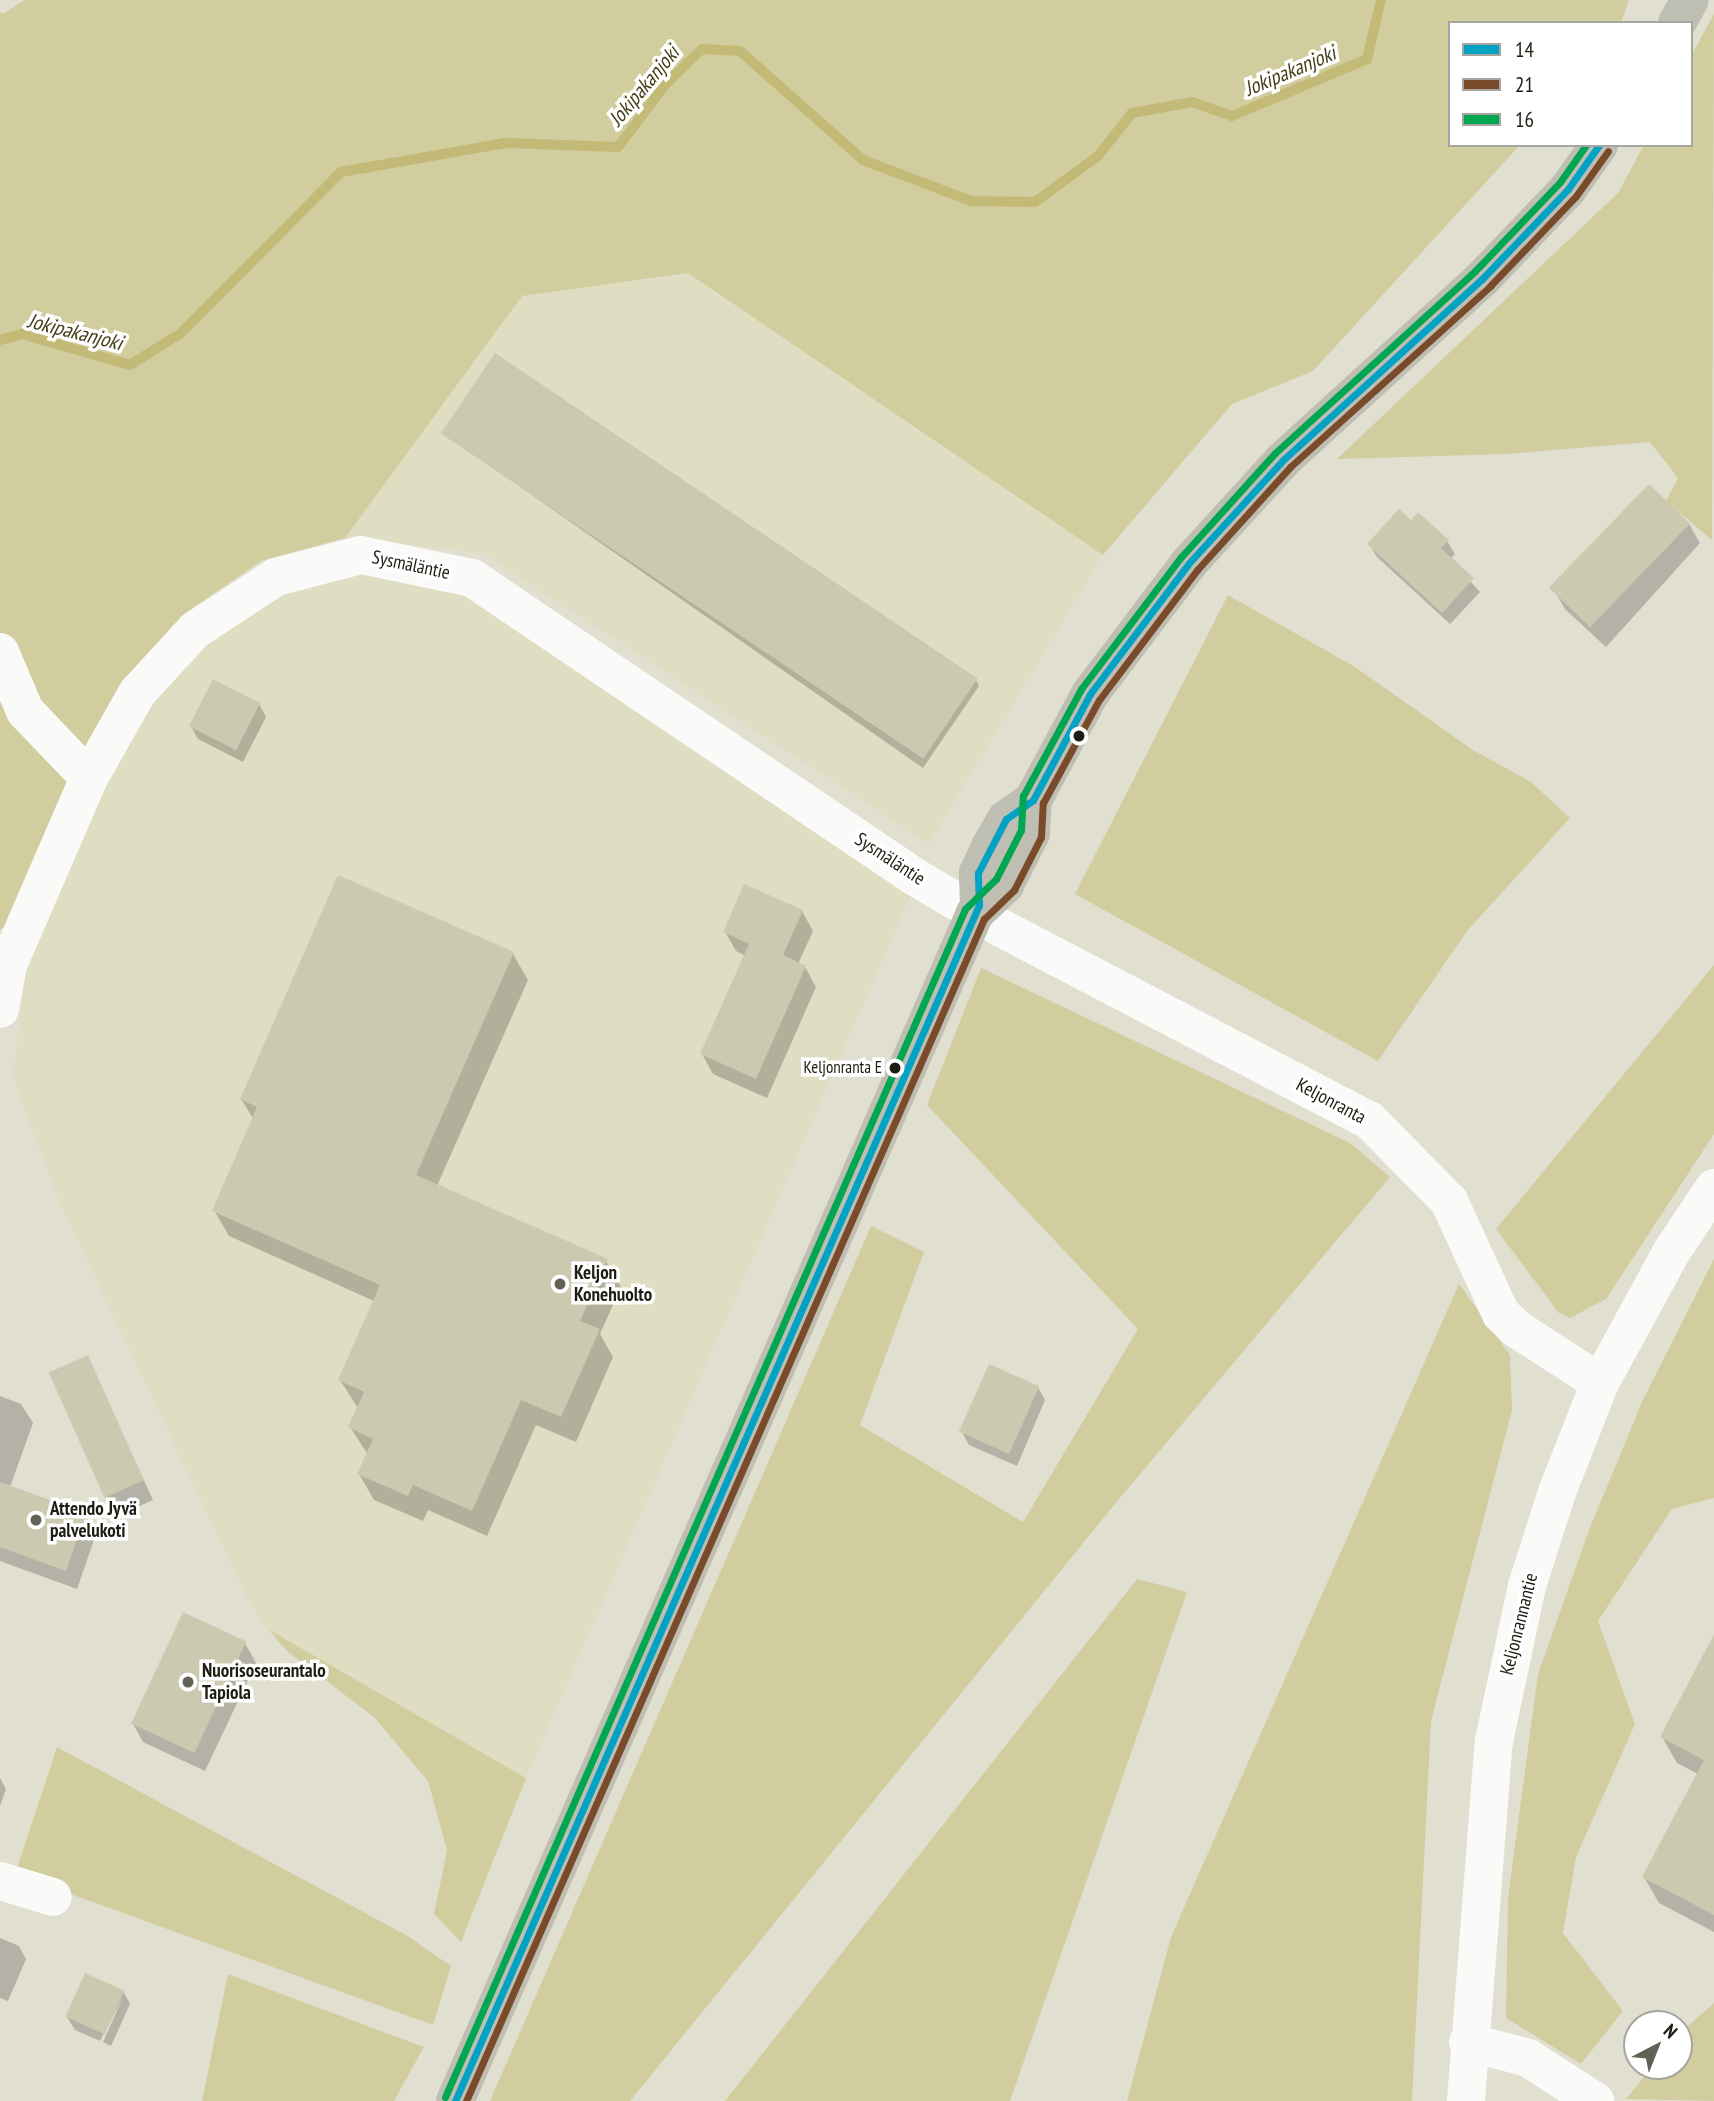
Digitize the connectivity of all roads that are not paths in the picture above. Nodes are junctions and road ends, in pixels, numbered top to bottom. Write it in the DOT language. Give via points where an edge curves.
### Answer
graph roads {
  1 [pos="1690,0"];
  2 [pos="1678,21"];
  3 [pos="1598,147"];
  4 [pos="0,652"];
  5 [pos="89,778"];
  6 [pos="977,909"];
  7 [pos="4,964"];
  8 [pos="0,1010"];
  9 [pos="1714,1188"];
  10 [pos="1600,1383"];
  11 [pos="0,1881"];
  12 [pos="53,1896"];
  13 [pos="1468,2042"];
  14 [pos="454,2101"];
  15 [pos="1466,2101"];
  16 [pos="1595,2101"];
  1 -- 2 [label="main road"];
  3 -- 6 [label="main road" via="1568,189 1482,279 1283,460 1189,563 1090,694 1033,800 1031,833 1005,885"];
  4 -- 5 [label="street" via="25,711"];
  5 -- 6 [label="street, Sysmäläntie" via="137,693 195,630 276,577 361,555 472,578 915,877"];
  5 -- 7 [label="street, Sysmäläntie"];
  6 -- 10 [label="street, Keljonranta" via="1369,1120 1449,1201 1501,1314"];
  6 -- 14 [label="main road"];
  7 -- 8 [label="street, Sysmäläntie"];
  9 -- 10 [label="street, Keljonrannantie" via="1672,1251"];
  10 -- 13 [label="street, Keljonrannantie" via="1557,1492 1510,1652 1494,1741"];
  11 -- 12 [label="street"];
  13 -- 15 [label="street, Keljonrannantie"];
  13 -- 16 [label="street" via="1528,2058"];
}
